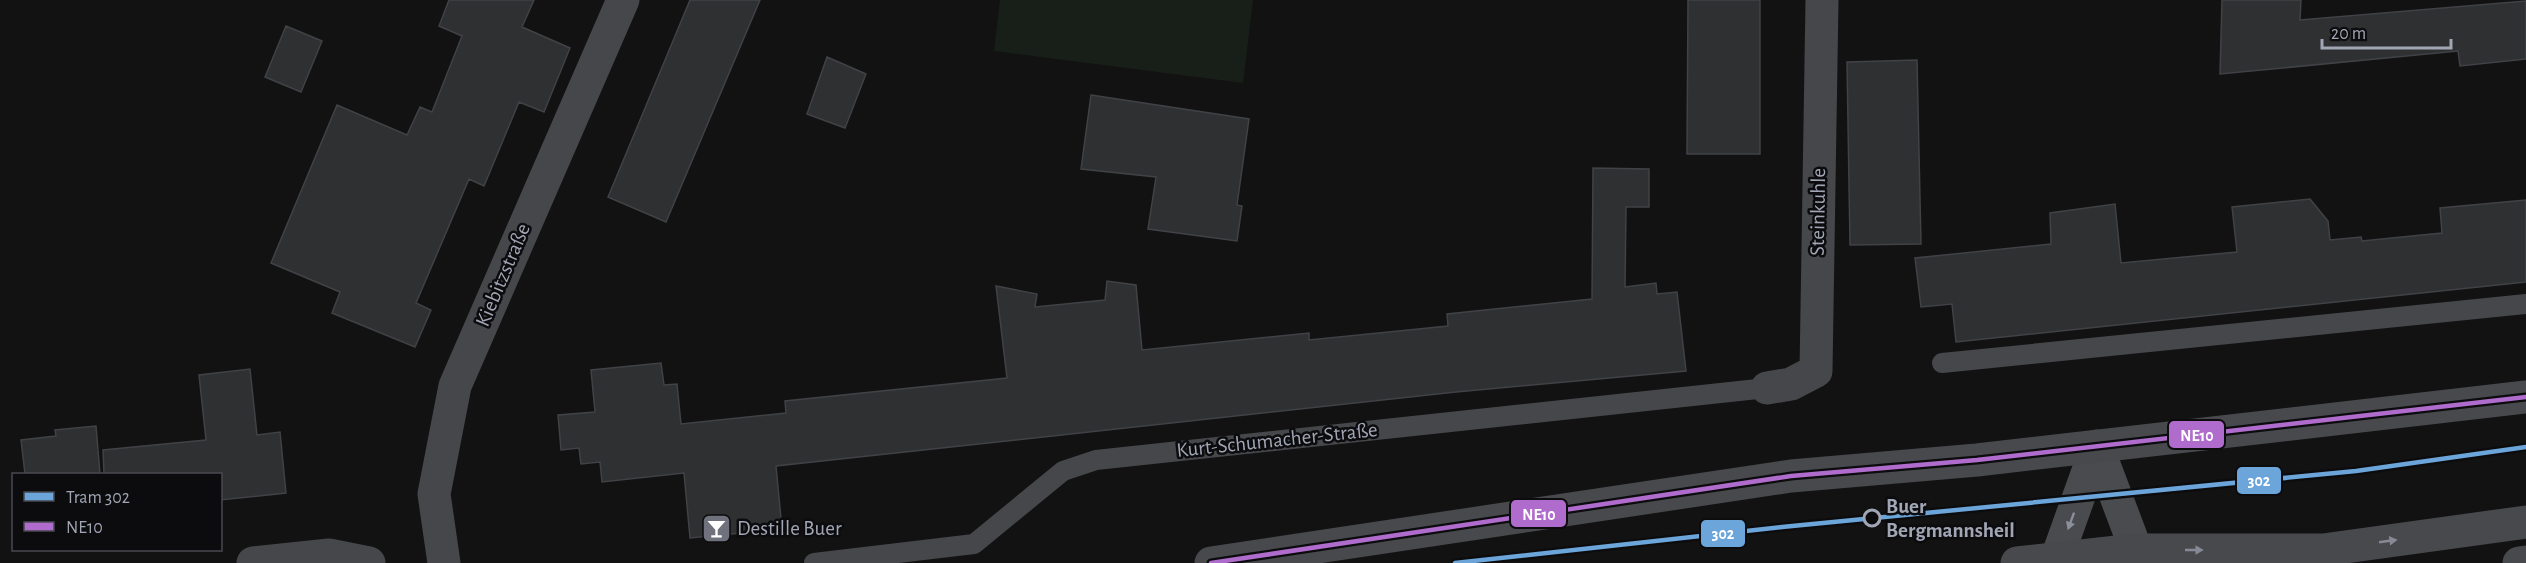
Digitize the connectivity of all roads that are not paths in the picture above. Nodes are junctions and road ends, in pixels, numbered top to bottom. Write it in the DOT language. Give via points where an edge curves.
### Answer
graph roads {
  1 [pos="622,0"];
  2 [pos="1822,0"];
  3 [pos="2526,304"];
  4 [pos="1942,363"];
  5 [pos="1767,388"];
  6 [pos="2526,397"];
  7 [pos="2097,446"];
  8 [pos="2526,522"];
  9 [pos="2138,557"];
  10 [pos="2055,561"];
  11 [pos="2526,562"];
  12 [pos="253,563"];
  13 [pos="369,563"];
  14 [pos="444,563"];
  15 [pos="814,563"];
  16 [pos="1211,563"];
  17 [pos="2017,563"];
  18 [pos="2520,563"];
  1 -- 14 [label="street, Kiebitzstraße" via="455,386 434,494"];
  2 -- 5 [label="street, Steinkuhle" via="1816,371 1791,384"];
  3 -- 4 [label="lane"];
  5 -- 15 [label="lane, Kurt-Schumacher-Straße" via="1096,460 1063,471 974,544"];
  6 -- 7 [label="main road"];
  7 -- 9 [label="street"];
  7 -- 10 [label="street, one-way"];
  7 -- 16 [label="main road" via="1791,476"];
  9 -- 8 [label="main road, one-way" via="2323,550"];
  9 -- 10 [label="main road"];
  10 -- 17 [label="main road"];
  11 -- 18 [label="main road"];
  12 -- 13 [label="street" via="329,555"];
}
